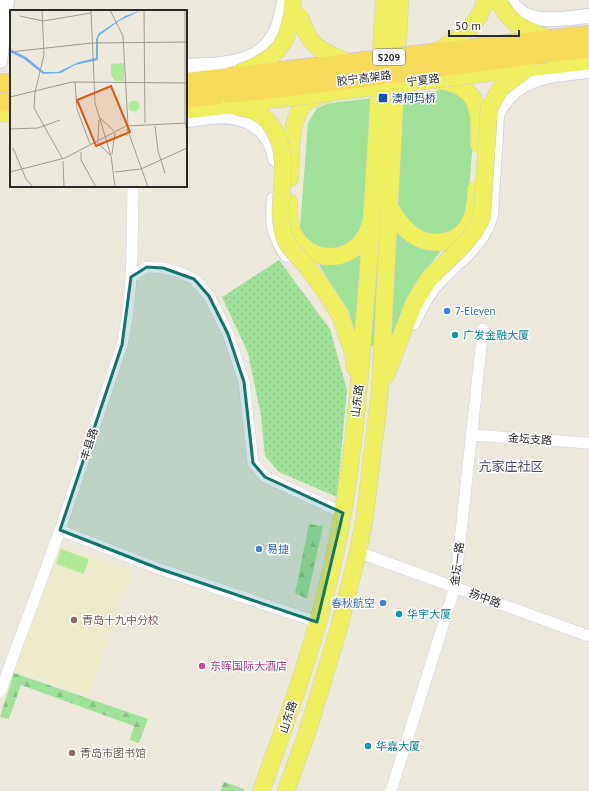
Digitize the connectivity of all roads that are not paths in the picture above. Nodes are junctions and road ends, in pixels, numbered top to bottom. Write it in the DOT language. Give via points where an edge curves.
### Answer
graph roads {
  1 [pos="7,0"];
  2 [pos="284,0"];
  3 [pos="292,0"];
  4 [pos="301,0"];
  5 [pos="384,0"];
  6 [pos="400,0"];
  7 [pos="485,0"];
  8 [pos="498,0"];
  9 [pos="510,0"];
  10 [pos="526,15"];
  11 [pos="589,16"];
  12 [pos="296,17"];
  13 [pos="589,35"];
  14 [pos="589,49"];
  15 [pos="437,52"];
  16 [pos="548,53"];
  17 [pos="244,60"];
  18 [pos="0,61"];
  19 [pos="589,61"];
  20 [pos="347,62"];
  21 [pos="187,66"];
  22 [pos="528,68"];
  23 [pos="589,71"];
  24 [pos="432,79"];
  25 [pos="10,81"];
  26 [pos="187,82"];
  27 [pos="0,83"];
  28 [pos="10,84"];
  29 [pos="524,86"];
  30 [pos="229,92"];
  31 [pos="330,92"];
  32 [pos="187,99"];
  33 [pos="0,102"];
  34 [pos="10,103"];
  35 [pos="187,110"];
  36 [pos="242,119"];
  37 [pos="187,120"];
  38 [pos="133,187"];
  39 [pos="390,208"];
  40 [pos="373,216"];
  41 [pos="131,278"];
  42 [pos="483,329"];
  43 [pos="351,346"];
  44 [pos="359,389"];
  45 [pos="380,390"];
  46 [pos="471,435"];
  47 [pos="589,443"];
  48 [pos="343,513"];
  49 [pos="60,530"];
  50 [pos="358,552"];
  51 [pos="455,587"];
  52 [pos="317,622"];
  53 [pos="589,636"];
  54 [pos="0,692"];
  55 [pos="262,791"];
  56 [pos="286,791"];
  57 [pos="391,791"];
  1 -- 18 [label="street"];
  2 -- 17 [label="street" via="282,18 272,38 264,48"];
  3 -- 12 [label="main road"];
  4 -- 12 [label="main road"];
  5 -- 40 [label="main road, 山东路"];
  6 -- 39 [label="main road, 山东路"];
  7 -- 15 [label="main road, bridge" via="477,21"];
  8 -- 16 [label="main road, bridge" via="505,14"];
  9 -- 10 [label="street" via="516,10"];
  10 -- 11 [label="street" via="543,20"];
  10 -- 29 [label="street" via="513,28 508,44 510,75"];
  12 -- 20 [label="main road, bridge" via="314,44"];
  12 -- 30 [label="main road, bridge" via="283,44 276,52"];
  13 -- 16 [label="highway, 胶宁高架路 / S209"];
  14 -- 16 [label="highway, 胶宁高架路 / S209"];
  15 -- 16 [label="highway, 胶宁高架路 / S209, bridge"];
  15 -- 20 [label="highway, 胶宁高架路 / S209, bridge"];
  16 -- 19 [label="main road, 宁夏路"];
  16 -- 22 [label="main road, 宁夏路"];
  16 -- 30 [label="highway, 胶宁高架路 / S209, bridge" via="357,79"];
  17 -- 21 [label="street" via="228,65"];
  17 -- 36 [label="street" via="254,86 251,106"];
  20 -- 30 [label="highway, 胶宁高架路 / S209, bridge"];
  22 -- 24 [label="main road, 宁夏路, bridge"];
  22 -- 45 [label="main road, bridge" via="500,89 489,109 482,217 464,244 430,277 414,302"];
  23 -- 29 [label="street" via="548,76"];
  24 -- 31 [label="main road, 宁夏路, bridge"];
  24 -- 39 [label="main road, bridge" via="463,87 475,103 480,120 475,208 464,231 444,243 432,243 409,233"];
  25 -- 27 [label="street"];
  26 -- 30 [label="highway, 胶宁高架路 / S209"];
  27 -- 28 [label="highway"];
  29 -- 45 [label="street" via="514,91 503,102 497,115 488,228 477,244 436,284"];
  30 -- 31 [label="main road, 宁夏路, bridge"];
  30 -- 32 [label="highway, 胶宁高架路 / S209"];
  30 -- 35 [label="main road, 宁夏路"];
  30 -- 43 [label="main road, bridge" via="271,125 280,140 284,155 281,219 286,241 317,279 340,315"];
  31 -- 40 [label="main road, bridge" via="307,102 296,118 293,131 289,221 292,232 307,249 327,258 351,251 362,242 368,234"];
  33 -- 34 [label="highway"];
  36 -- 37 [label="street" via="232,116"];
  36 -- 43 [label="street" via="261,130 274,148 277,169 273,220 276,237 321,297"];
  38 -- 41 [label="street, 丰县路"];
  39 -- 45 [label="main road, 山东路"];
  40 -- 44 [label="main road, 山东路"];
  41 -- 48 [label="street" via="147,267 178,272 194,279 209,296 228,334 244,382 253,463 265,477"];
  41 -- 49 [label="street, 丰县路" via="127,324 122,345"];
  42 -- 46 [label="street, 金坛一路"];
  43 -- 44 [label="main road"];
  44 -- 48 [label="main road, 山东路"];
  45 -- 50 [label="main road, 山东路" via="365,516"];
  46 -- 47 [label="street, 金坛支路"];
  46 -- 51 [label="street, 金坛一路"];
  48 -- 52 [label="main road, 山东路"];
  49 -- 52 [label="street" via="160,569"];
  49 -- 54 [label="street, 丰县路"];
  50 -- 51 [label="street, 扬中路"];
  50 -- 56 [label="main road, 山东路" via="339,628 308,730"];
  51 -- 53 [label="street, 扬中路"];
  51 -- 57 [label="street, 金坛一路"];
  52 -- 55 [label="main road, 山东路"];
}
